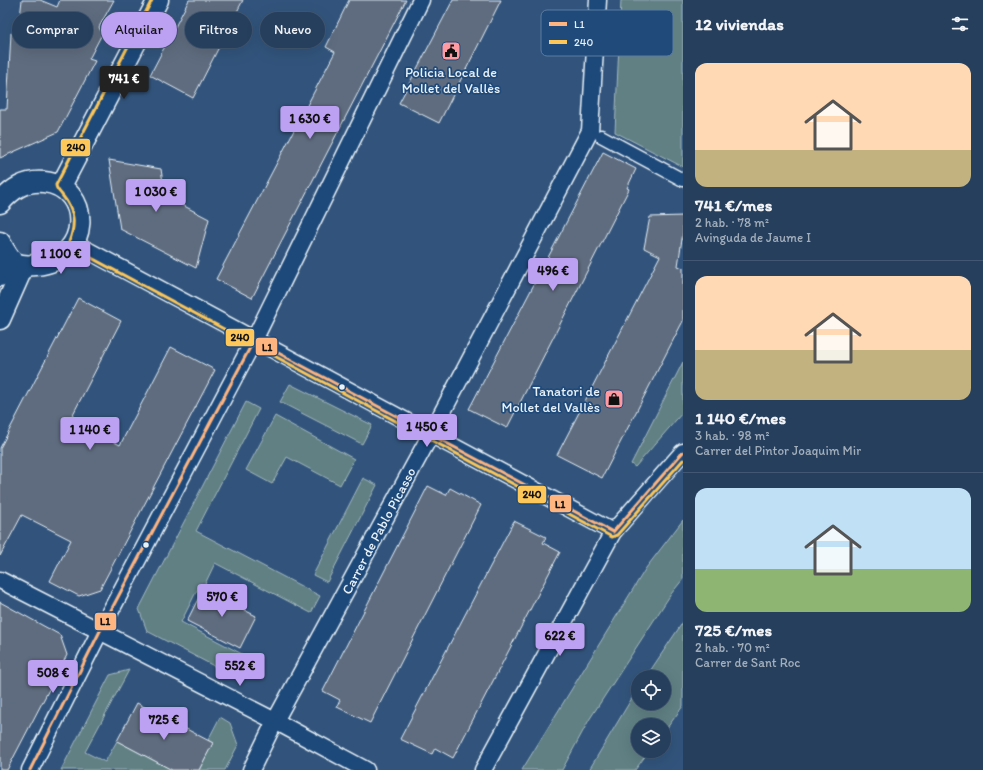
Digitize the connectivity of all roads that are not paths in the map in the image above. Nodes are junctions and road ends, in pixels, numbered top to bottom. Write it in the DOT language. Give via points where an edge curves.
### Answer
graph roads {
  1 [pos="158,0"];
  2 [pos="421,0"];
  3 [pos="598,0"];
  4 [pos="597,10"];
  5 [pos="595,56"];
  6 [pos="601,136"];
  7 [pos="683,180"];
  8 [pos="61,186"];
  9 [pos="0,203"];
  10 [pos="0,242"];
  11 [pos="74,243"];
  12 [pos="11,267"];
  13 [pos="0,319"];
  14 [pos="254,340"];
  15 [pos="431,434"];
  16 [pos="683,452"];
  17 [pos="613,532"];
  18 [pos="0,580"];
  19 [pos="100,631"];
  20 [pos="275,721"];
  21 [pos="30,770"];
  22 [pos="251,770"];
  23 [pos="366,770"];
  24 [pos="483,770"];
  1 -- 8 [label="street"];
  2 -- 14 [label="street"];
  3 -- 4 [label="street, Carrer de Pablo Picasso"];
  5 -- 15 [label="street, Carrer de Pablo Picasso" via="590,131"];
  6 -- 7 [label="street"];
  8 -- 9 [label="street" via="35,181 25,183 9,192"];
  8 -- 11 [label="street" via="75,203 80,217"];
  10 -- 12 [label="street"];
  11 -- 12 [label="street" via="68,253 49,264"];
  11 -- 14 [label="street"];
  12 -- 13 [label="street"];
  14 -- 15 [label="street"];
  14 -- 19 [label="street"];
  15 -- 17 [label="street"];
  15 -- 20 [label="street, Carrer de Pablo Picasso"];
  16 -- 17 [label="street"];
  17 -- 24 [label="street"];
  18 -- 19 [label="street"];
  19 -- 20 [label="street"];
  19 -- 21 [label="street"];
  20 -- 22 [label="street, Carrer de Pablo Picasso"];
  20 -- 23 [label="street"];
}
